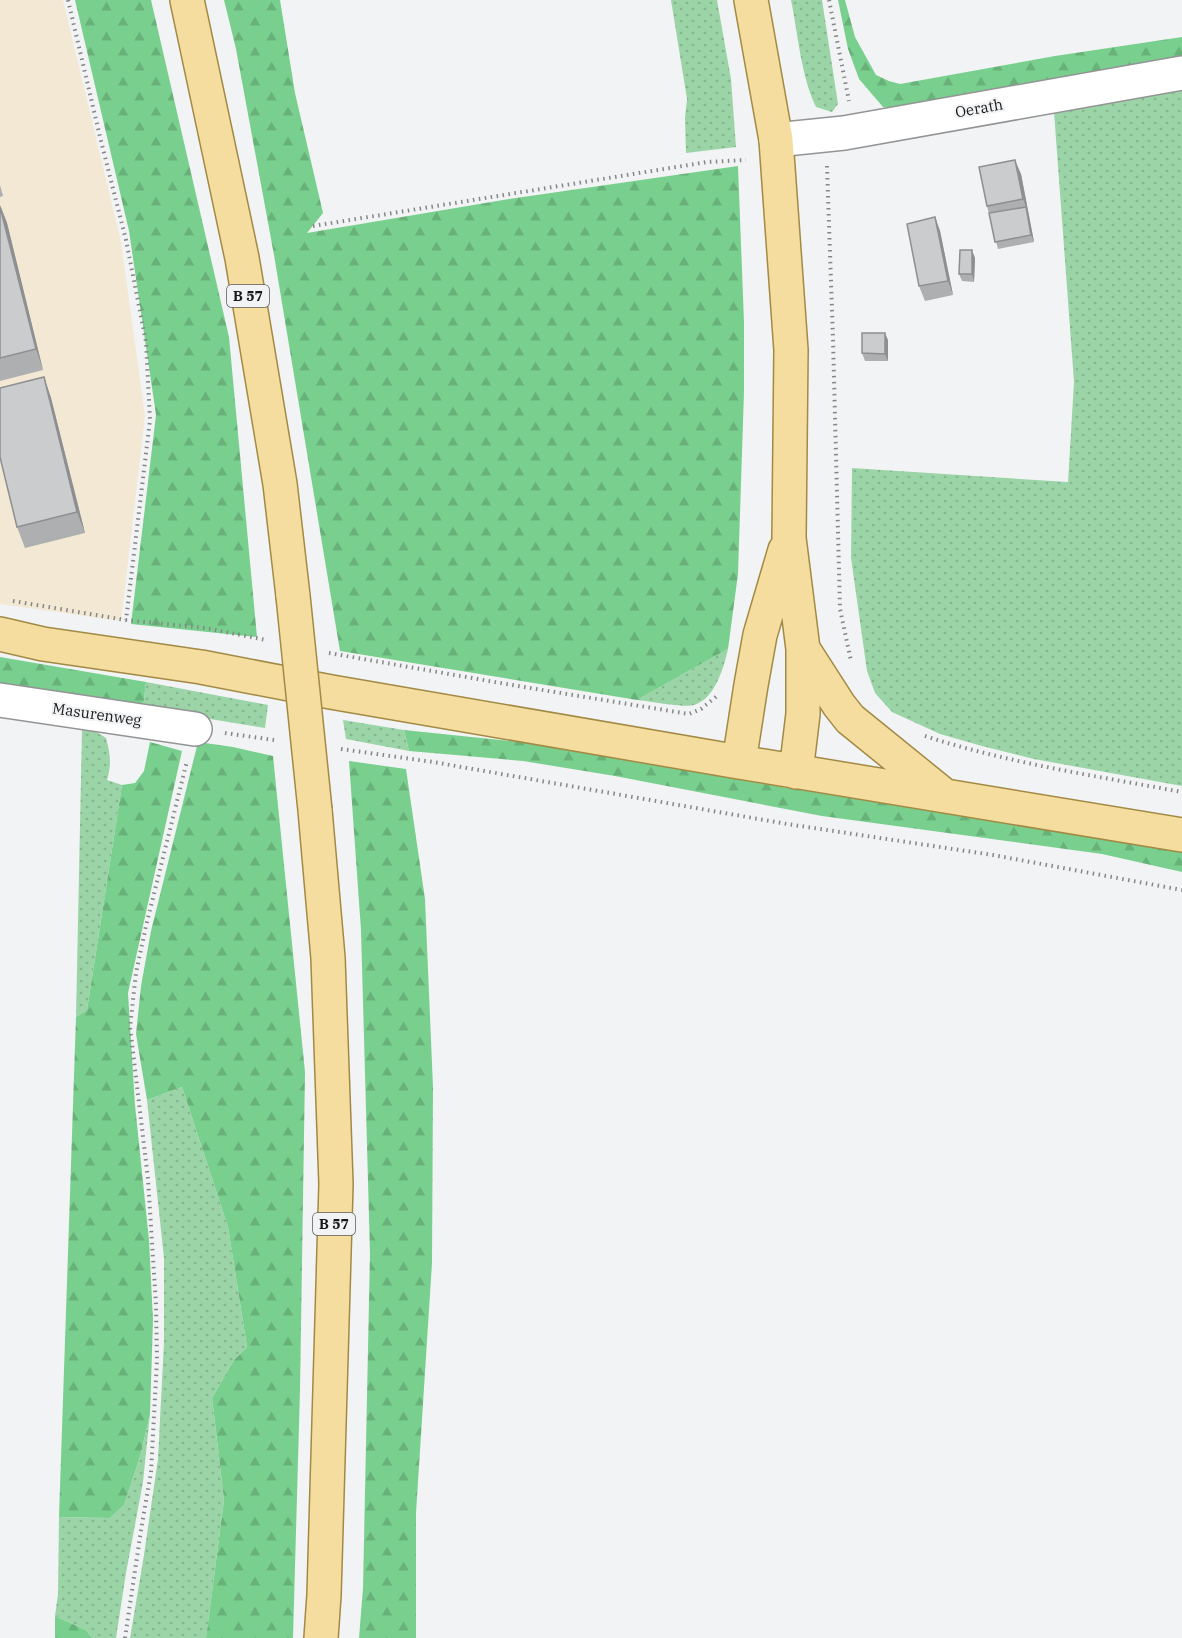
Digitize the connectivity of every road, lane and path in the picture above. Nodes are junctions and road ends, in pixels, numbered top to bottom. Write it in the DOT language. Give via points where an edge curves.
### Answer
graph roads {
  1 [pos="68,0"];
  2 [pos="188,0"];
  3 [pos="751,0"];
  4 [pos="829,0"];
  5 [pos="1182,73"];
  6 [pos="844,132"];
  7 [pos="776,149"];
  8 [pos="313,226"];
  9 [pos="789,538"];
  10 [pos="11,601"];
  11 [pos="126,620"];
  12 [pos="0,634"];
  13 [pos="271,641"];
  14 [pos="803,649"];
  15 [pos="326,652"];
  16 [pos="852,663"];
  17 [pos="749,698"];
  18 [pos="0,700"];
  19 [pos="195,729"];
  20 [pos="916,733"];
  21 [pos="280,740"];
  22 [pos="339,749"];
  23 [pos="739,762"];
  24 [pos="796,772"];
  25 [pos="1182,792"];
  26 [pos="947,798"];
  27 [pos="1182,835"];
  28 [pos="1182,890"];
  29 [pos="125,1638"];
  30 [pos="321,1638"];
  1 -- 11 [label="path" via="126,240 146,342 150,420"];
  2 -- 30 [label="main road, B 57, bridge" via="242,258 280,484 328,958 336,1184"];
  3 -- 7 [label="main road"];
  4 -- 6 [label="path" via="850,107"];
  5 -- 6 [label="street, Oerath"];
  6 -- 7 [label="street, Oerath"];
  6 -- 16 [label="path" via="826,167 840,609"];
  7 -- 8 [label="path"];
  7 -- 9 [label="main road" via="791,350"];
  9 -- 14 [label="main road"];
  9 -- 17 [label="main road" via="760,635"];
  10 -- 11 [label="path"];
  11 -- 13 [label="path" via="205,628"];
  12 -- 23 [label="main road"];
  14 -- 24 [label="main road" via="803,714"];
  14 -- 26 [label="main road" via="850,719"];
  15 -- 17 [label="path" via="689,714 720,694"];
  17 -- 23 [label="main road"];
  18 -- 19 [label="street, Masurenweg"];
  19 -- 21 [label="path"];
  19 -- 29 [label="path" via="156,880 136,974 130,1027 148,1179 158,1360 152,1472"];
  20 -- 25 [label="path" via="1016,761"];
  22 -- 28 [label="path" via="993,855"];
  23 -- 24 [label="main road"];
  24 -- 26 [label="main road"];
  26 -- 27 [label="main road"];
}
